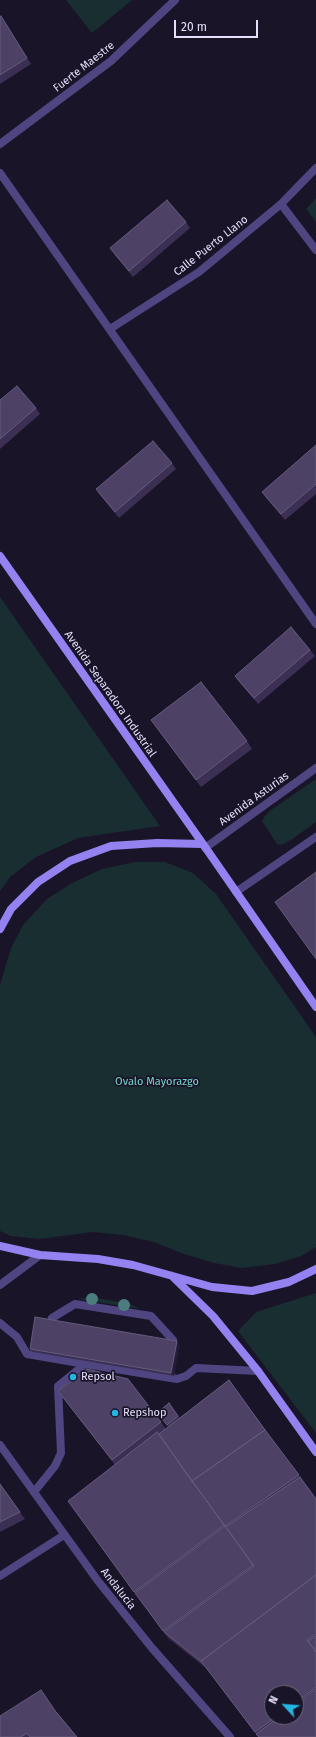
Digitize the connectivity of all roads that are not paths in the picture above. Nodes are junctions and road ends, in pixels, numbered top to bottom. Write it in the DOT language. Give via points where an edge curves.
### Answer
graph roads {
  1 [pos="175,0"];
  2 [pos="0,144"];
  3 [pos="316,168"];
  4 [pos="0,173"];
  5 [pos="281,204"];
  6 [pos="316,250"];
  7 [pos="110,329"];
  8 [pos="0,556"];
  9 [pos="316,624"];
  10 [pos="316,768"];
  11 [pos="316,837"];
  12 [pos="204,846"];
  13 [pos="236,892"];
  14 [pos="0,929"];
  15 [pos="316,1007"];
  16 [pos="0,1246"];
  17 [pos="40,1255"];
  18 [pos="316,1269"];
  19 [pos="172,1275"];
  20 [pos="0,1285"];
  21 [pos="52,1318"];
  22 [pos="0,1323"];
  23 [pos="173,1340"];
  24 [pos="85,1364"];
  25 [pos="258,1371"];
  26 [pos="0,1445"];
  27 [pos="316,1452"];
  28 [pos="34,1492"];
  29 [pos="64,1535"];
  30 [pos="0,1576"];
  31 [pos="230,1737"];
  1 -- 2 [label="street, Fuerte Maestre" via="111,61"];
  3 -- 5 [label="street, Calle Puerto Llano"];
  4 -- 7 [label="street"];
  5 -- 6 [label="street"];
  5 -- 7 [label="street, Calle Puerto Llano" via="199,272"];
  7 -- 9 [label="street"];
  8 -- 12 [label="main road, Avenida Separadora Industrial"];
  10 -- 12 [label="street, Avenida Asturias"];
  11 -- 13 [label="street"];
  12 -- 13 [label="main road, Avenida Separadora Industrial"];
  12 -- 14 [label="main road" via="157,843 111,846 70,861 38,882 11,909"];
  13 -- 15 [label="main road, Avenida Separadora Industrial"];
  16 -- 17 [label="main road"];
  17 -- 19 [label="main road" via="98,1259"];
  17 -- 20 [label="street"];
  18 -- 19 [label="main road" via="289,1282 252,1291 212,1287"];
  19 -- 25 [label="main road" via="212,1316"];
  21 -- 23 [label="street" via="75,1304 151,1316"];
  22 -- 24 [label="street" via="17,1337 27,1354"];
  24 -- 25 [label="street" via="177,1379 196,1368"];
  24 -- 28 [label="street" via="58,1386 61,1453 55,1466"];
  25 -- 27 [label="main road"];
  26 -- 28 [label="street, Andalucía"];
  28 -- 29 [label="street, Andalucía"];
  29 -- 30 [label="street"];
  29 -- 31 [label="street, Andalucía" via="98,1582 152,1648"];
}
